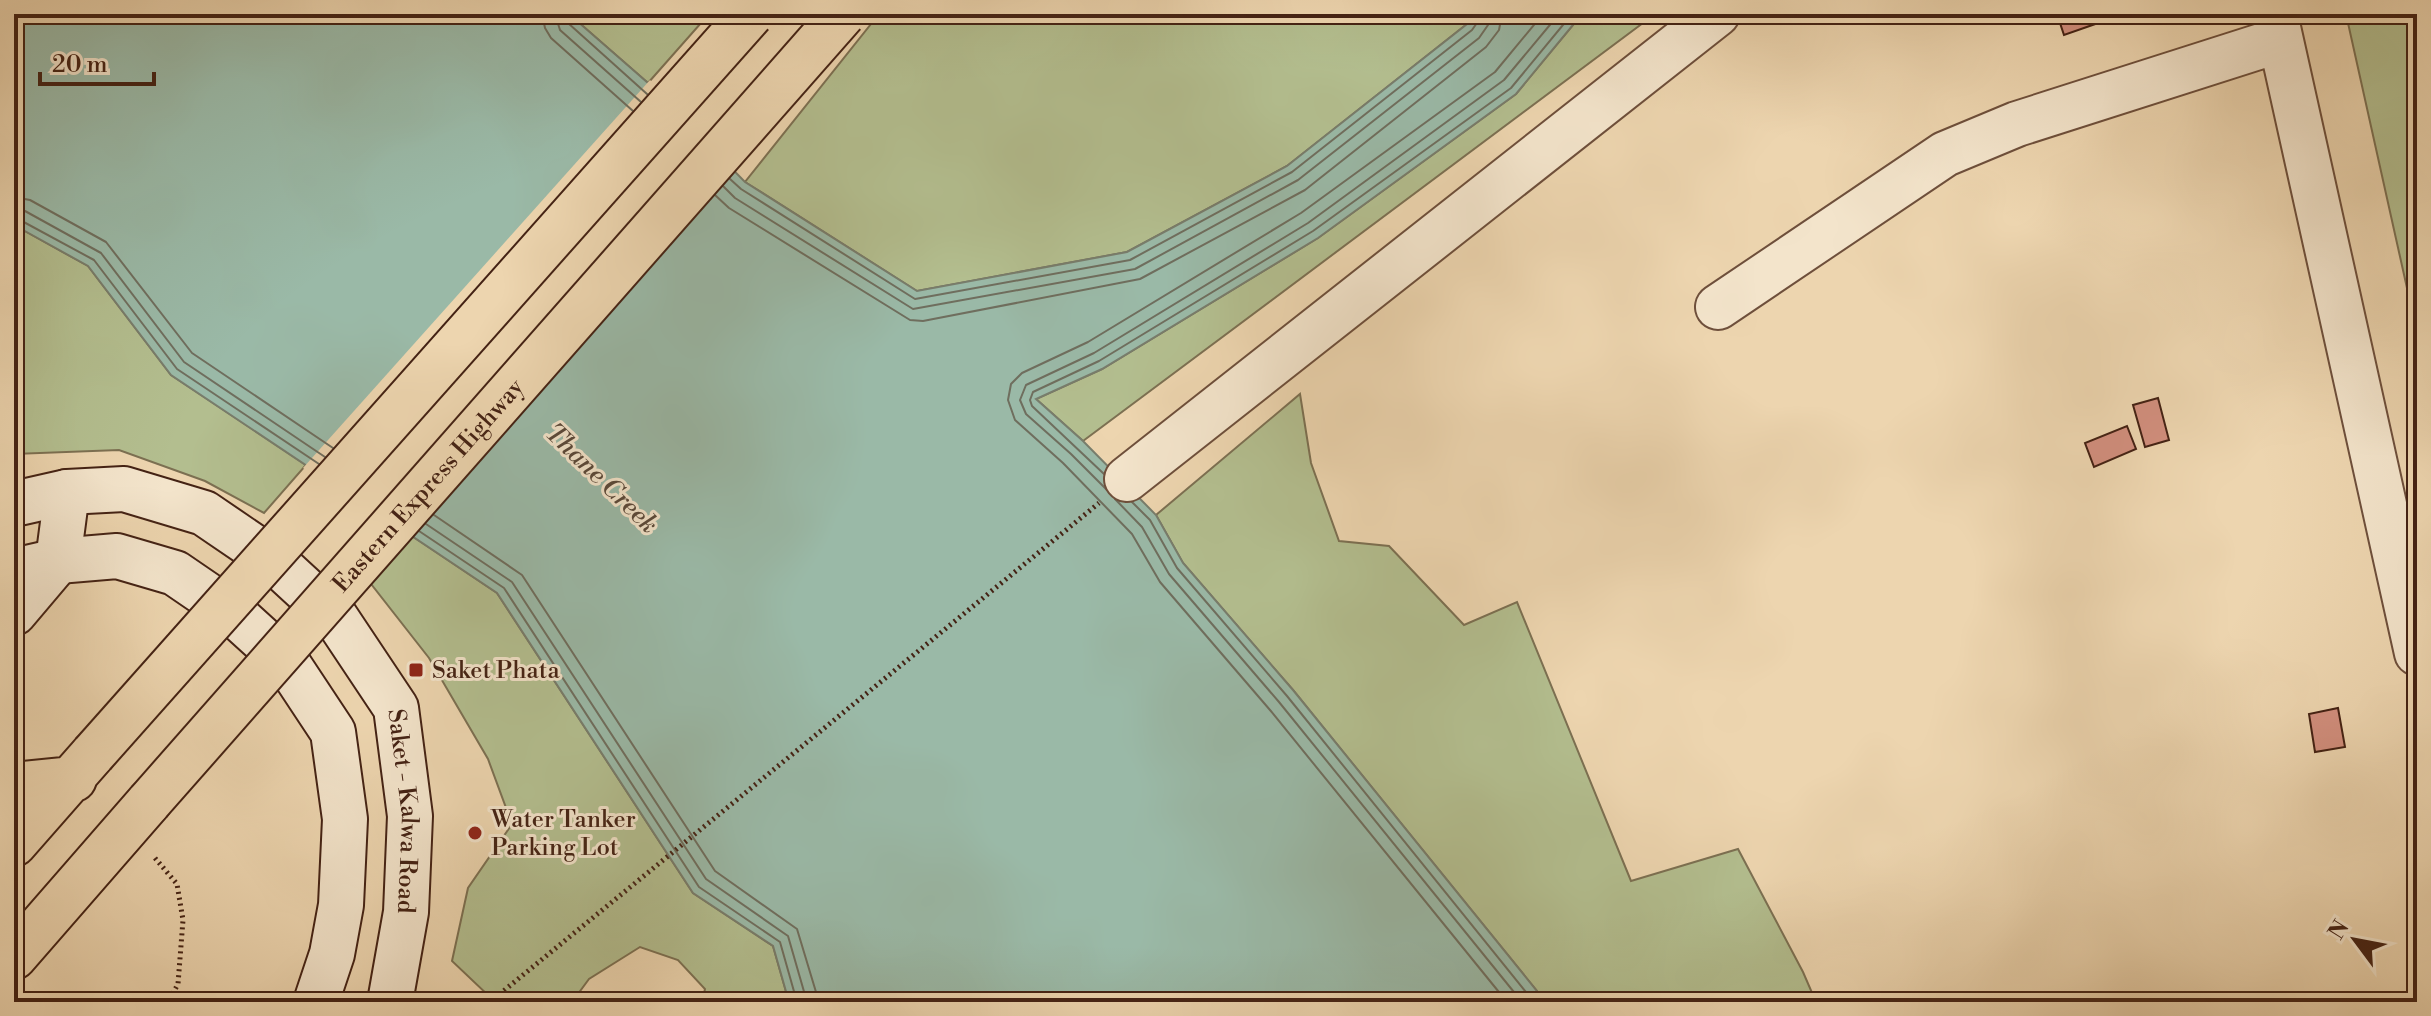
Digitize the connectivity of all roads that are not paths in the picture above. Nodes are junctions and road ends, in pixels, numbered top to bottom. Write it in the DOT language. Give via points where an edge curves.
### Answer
graph roads {
  1 [pos="751,14"];
  2 [pos="843,14"];
  3 [pos="1717,14"];
  4 [pos="2278,27"];
  5 [pos="1718,307"];
  6 [pos="1127,479"];
  7 [pos="67,492"];
  8 [pos="14,504"];
  9 [pos="58,561"];
  10 [pos="14,571"];
  11 [pos="14,613"];
  12 [pos="2417,653"];
  13 [pos="83,766"];
  14 [pos="14,785"];
  15 [pos="14,844"];
  16 [pos="14,957"];
  17 [pos="316,1002"];
  18 [pos="390,1002"];
  1 -- 13 [label="highway, bridge"];
  2 -- 16 [label="highway, Eastern Express Highway, bridge"];
  3 -- 6 [label="street"];
  4 -- 5 [label="street" via="1945,154"];
  4 -- 12 [label="street"];
  7 -- 8 [label="street, Saket - Kalwa Road"];
  7 -- 9 [label="street"];
  7 -- 18 [label="street, Saket - Kalwa Road" via="124,489 204,513 273,560 336,618 396,708 410,816 406,912"];
  9 -- 10 [label="street"];
  9 -- 11 [label="street"];
  9 -- 17 [label="street" via="117,556 175,573 232,612 286,661 333,732 345,819 341,905"];
  13 -- 14 [label="highway"];
  13 -- 15 [label="highway"];
}
